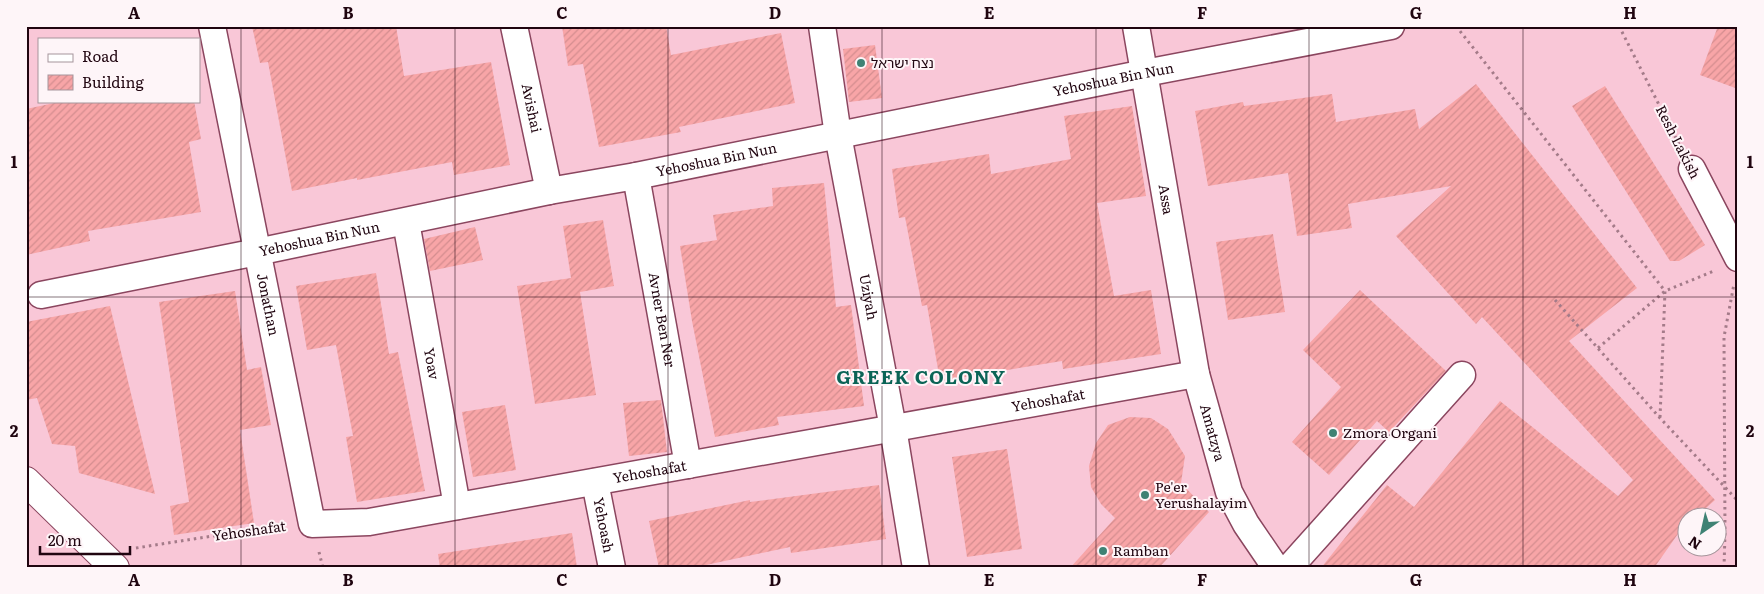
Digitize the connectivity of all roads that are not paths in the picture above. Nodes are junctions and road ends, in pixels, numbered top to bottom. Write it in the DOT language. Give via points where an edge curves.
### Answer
graph roads {
  1 [pos="212,26"];
  2 [pos="514,26"];
  3 [pos="822,26"];
  4 [pos="1136,26"];
  5 [pos="1391,26"];
  6 [pos="1145,73"];
  7 [pos="838,135"];
  8 [pos="1692,168"];
  9 [pos="636,176"];
  10 [pos="548,191"];
  11 [pos="406,222"];
  12 [pos="257,252"];
  13 [pos="1731,267"];
  14 [pos="41,295"];
  15 [pos="1196,374"];
  16 [pos="1462,375"];
  17 [pos="893,428"];
  18 [pos="688,465"];
  19 [pos="26,481"];
  20 [pos="595,482"];
  21 [pos="457,506"];
  22 [pos="312,524"];
  23 [pos="108,561"];
  24 [pos="612,568"];
  25 [pos="916,568"];
  26 [pos="1276,568"];
  27 [pos="1289,568"];
  1 -- 12 [label="street, Jonathan"];
  2 -- 10 [label="street, Avishai"];
  3 -- 7 [label="street, Uziyah"];
  4 -- 6 [label="street, Assa"];
  5 -- 6 [label="street, Yehoshua Bin Nun"];
  6 -- 7 [label="street, Yehoshua Bin Nun"];
  6 -- 15 [label="street, Assa"];
  7 -- 9 [label="street, Yehoshua Bin Nun"];
  7 -- 17 [label="street, Uziyah"];
  8 -- 13 [label="street, Resh Lakish"];
  9 -- 10 [label="street, Yehoshua Bin Nun"];
  9 -- 18 [label="street, Avner Ben Ner"];
  10 -- 11 [label="street, Yehoshua Bin Nun"];
  11 -- 12 [label="street, Yehoshua Bin Nun"];
  11 -- 21 [label="street, Yoav"];
  12 -- 14 [label="street, Yehoshua Bin Nun"];
  12 -- 22 [label="street, Jonathan"];
  15 -- 17 [label="street, Yehoshafat"];
  15 -- 26 [label="street, Amatzya" via="1229,492"];
  16 -- 27 [label="street"];
  17 -- 18 [label="street, Yehoshafat"];
  17 -- 25 [label="street, Uziyah"];
  18 -- 20 [label="street, Yehoshafat"];
  19 -- 23 [label="street"];
  20 -- 21 [label="street, Yehoshafat"];
  20 -- 24 [label="street, Yehoash"];
  21 -- 22 [label="street, Yehoshafat" via="369,522"];
}
